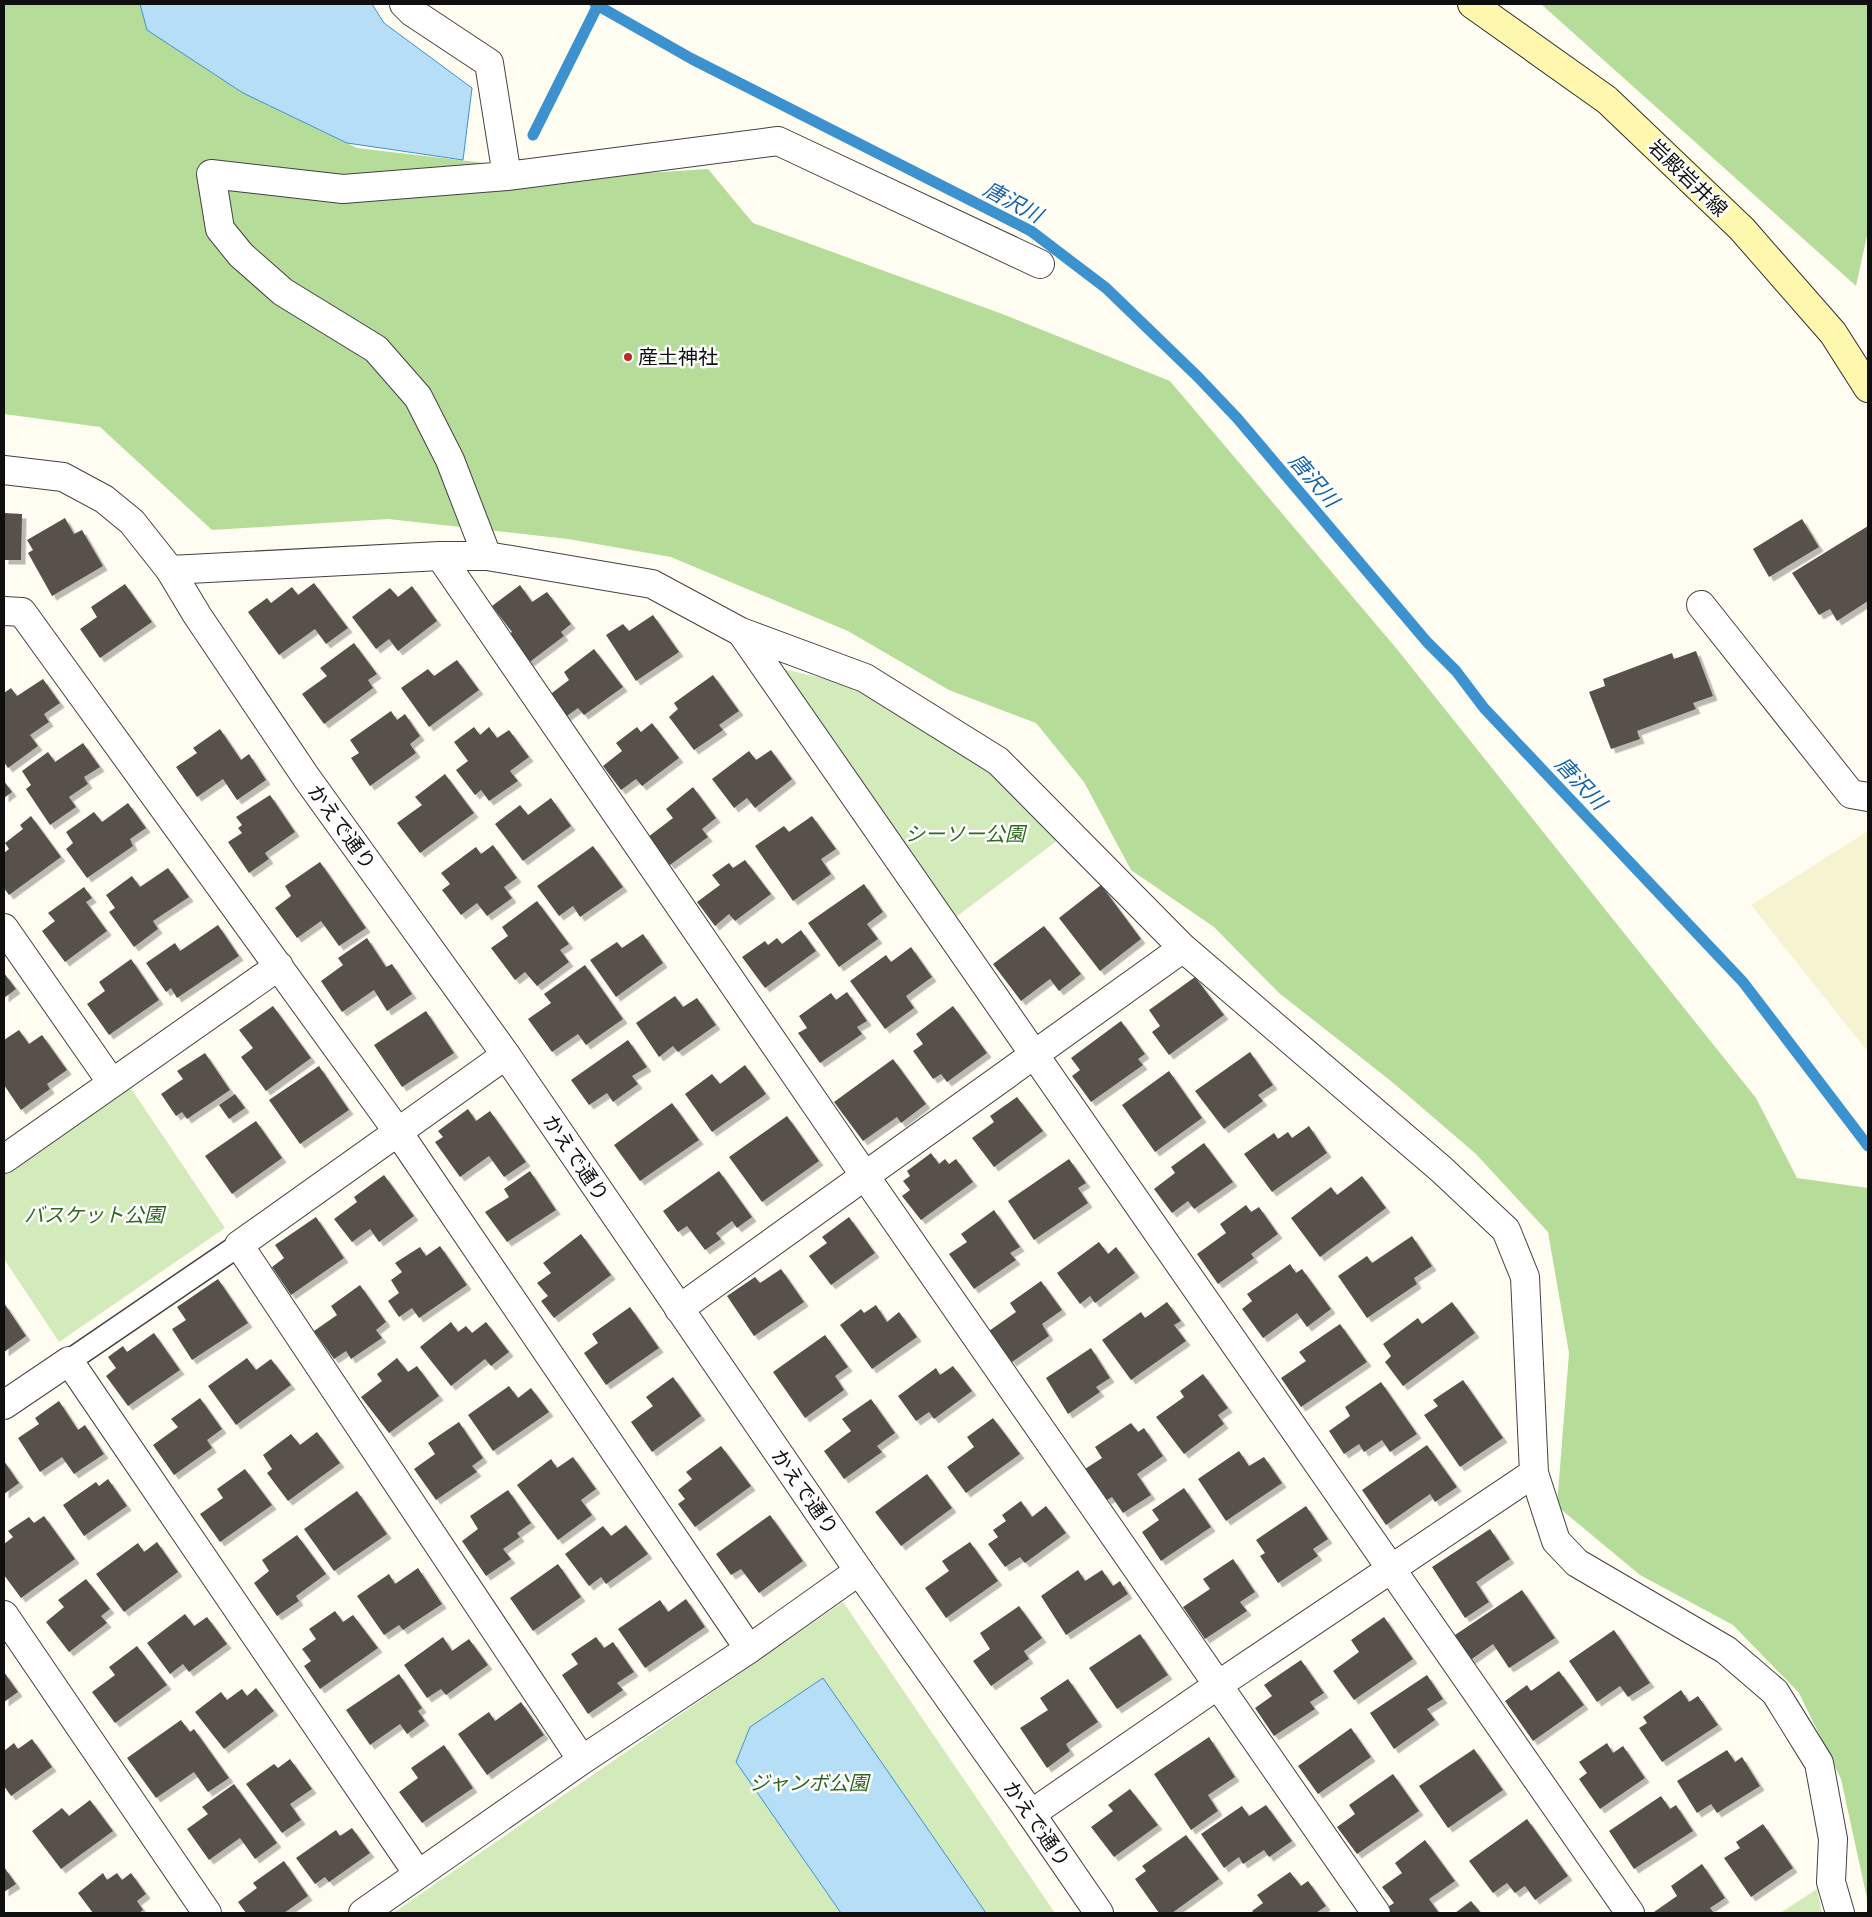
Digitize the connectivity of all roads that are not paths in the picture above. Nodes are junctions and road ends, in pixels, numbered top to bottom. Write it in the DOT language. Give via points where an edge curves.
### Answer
graph roads {
  1 [pos="404,4"];
  2 [pos="1472,4"];
  3 [pos="507,176"];
  4 [pos="1040,264"];
  5 [pos="1868,388"];
  6 [pos="4,470"];
  7 [pos="440,556"];
  8 [pos="487,556"];
  9 [pos="170,570"];
  10 [pos="1701,605"];
  11 [pos="4,611"];
  12 [pos="741,632"];
  13 [pos="1868,797"];
  14 [pos="4,928"];
  15 [pos="1184,948"];
  16 [pos="278,966"];
  17 [pos="1034,1054"];
  18 [pos="506,1055"];
  19 [pos="112,1083"];
  20 [pos="398,1132"];
  21 [pos="4,1159"];
  22 [pos="865,1176"];
  23 [pos="239,1245"];
  24 [pos="679,1309"];
  25 [pos="68,1361"];
  26 [pos="4,1405"];
  27 [pos="1534,1473"];
  28 [pos="1392,1568"];
  29 [pos="858,1571"];
  30 [pos="4,1615"];
  31 [pos="749,1649"];
  32 [pos="1218,1685"];
  33 [pos="582,1760"];
  34 [pos="1031,1814"];
  35 [pos="418,1874"];
  36 [pos="207,1913"];
  37 [pos="363,1913"];
  38 [pos="1099,1913"];
  39 [pos="1376,1913"];
  40 [pos="1630,1913"];
  41 [pos="1840,1913"];
  1 -- 3 [label="street" via="489,63"];
  2 -- 5 [label="main road, 岩殿岩井線" via="1607,100 1742,230 1833,333"];
  3 -- 4 [label="street" via="778,141"];
  3 -- 8 [label="street" via="343,189 211,174 220,229 241,256 283,292 376,349 418,397 450,460"];
  6 -- 9 [label="street, かえで通り" via="64,478 104,499 132,522"];
  7 -- 8 [label="street"];
  7 -- 9 [label="street"];
  7 -- 22 [label="street"];
  8 -- 12 [label="street" via="652,584"];
  9 -- 18 [label="street, かえで通り" via="306,777"];
  10 -- 13 [label="street" via="1851,794"];
  11 -- 16 [label="street" via="22,612"];
  12 -- 15 [label="street" via="865,678 998,761"];
  12 -- 17 [label="street"];
  14 -- 19 [label="street"];
  15 -- 17 [label="street"];
  15 -- 27 [label="street" via="1441,1169 1506,1230 1524,1277"];
  16 -- 19 [label="street"];
  16 -- 20 [label="street"];
  17 -- 22 [label="street"];
  17 -- 28 [label="street"];
  18 -- 20 [label="street"];
  18 -- 24 [label="street, かえで通り"];
  19 -- 21 [label="street"];
  20 -- 23 [label="street"];
  20 -- 31 [label="street"];
  22 -- 24 [label="street"];
  22 -- 32 [label="street"];
  23 -- 25 [label="street"];
  23 -- 33 [label="street"];
  24 -- 29 [label="street, かえで通り"];
  25 -- 26 [label="street"];
  25 -- 35 [label="street"];
  27 -- 28 [label="street"];
  27 -- 41 [label="street" via="1556,1541 1577,1563 1726,1650 1775,1692 1819,1763 1833,1839 1831,1882"];
  28 -- 32 [label="street"];
  28 -- 40 [label="street"];
  29 -- 31 [label="street"];
  29 -- 34 [label="street, かえで通り"];
  30 -- 36 [label="street"];
  31 -- 33 [label="street"];
  32 -- 34 [label="street"];
  32 -- 39 [label="street"];
  33 -- 35 [label="street"];
  34 -- 38 [label="street, かえで通り"];
  35 -- 37 [label="street"];
}
